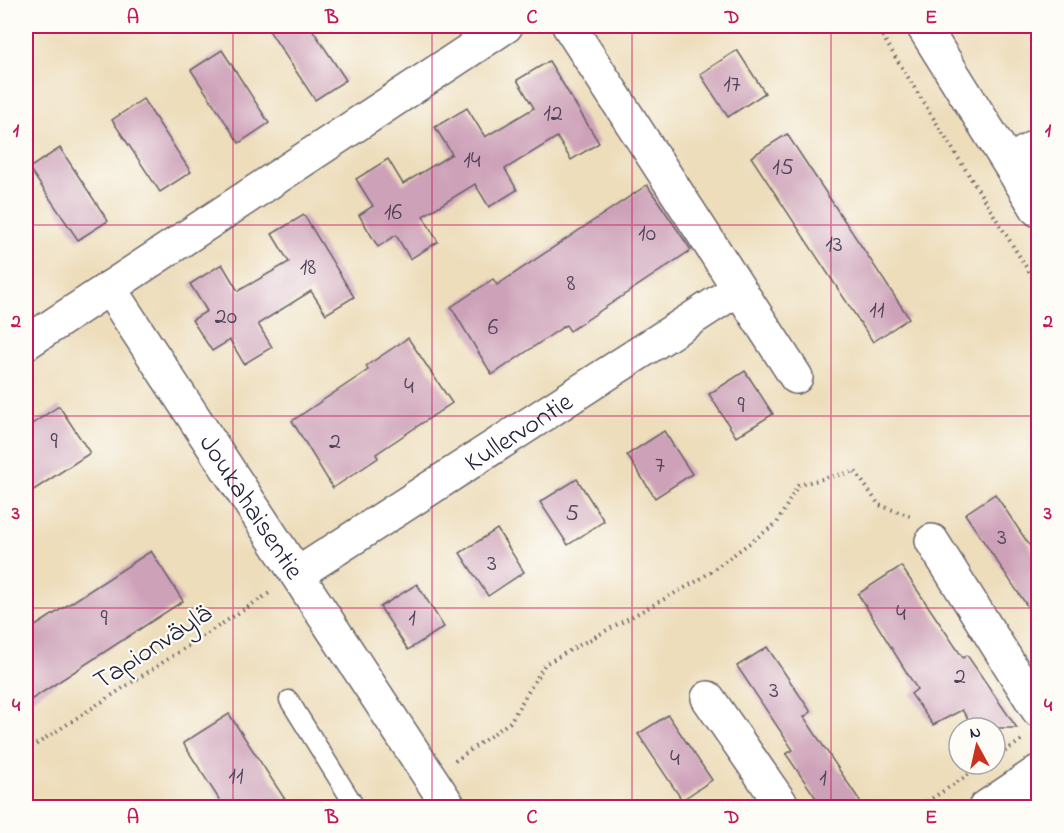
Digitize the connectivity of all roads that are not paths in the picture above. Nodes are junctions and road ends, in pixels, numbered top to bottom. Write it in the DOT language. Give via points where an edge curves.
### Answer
graph roads {
  1 [pos="506,26"];
  2 [pos="569,26"];
  3 [pos="923,26"];
  4 [pos="1038,145"];
  5 [pos="1009,162"];
  6 [pos="1038,210"];
  7 [pos="110,288"];
  8 [pos="738,289"];
  9 [pos="26,344"];
  10 [pos="796,377"];
  11 [pos="932,541"];
  12 [pos="299,573"];
  13 [pos="708,698"];
  14 [pos="289,700"];
  15 [pos="1034,723"];
  16 [pos="1038,772"];
  17 [pos="356,807"];
  18 [pos="450,807"];
  19 [pos="784,807"];
  20 [pos="985,807"];
  1 -- 7 [label="street"];
  2 -- 8 [label="street"];
  3 -- 5 [label="street"];
  4 -- 5 [label="street"];
  5 -- 6 [label="street"];
  7 -- 9 [label="street"];
  7 -- 12 [label="street, Joukahaisentie"];
  8 -- 10 [label="street"];
  8 -- 12 [label="street, Kullervontie"];
  11 -- 15 [label="street"];
  12 -- 18 [label="street, Joukahaisentie"];
  13 -- 19 [label="street"];
  14 -- 17 [label="lane"];
  16 -- 20 [label="street"];
}
